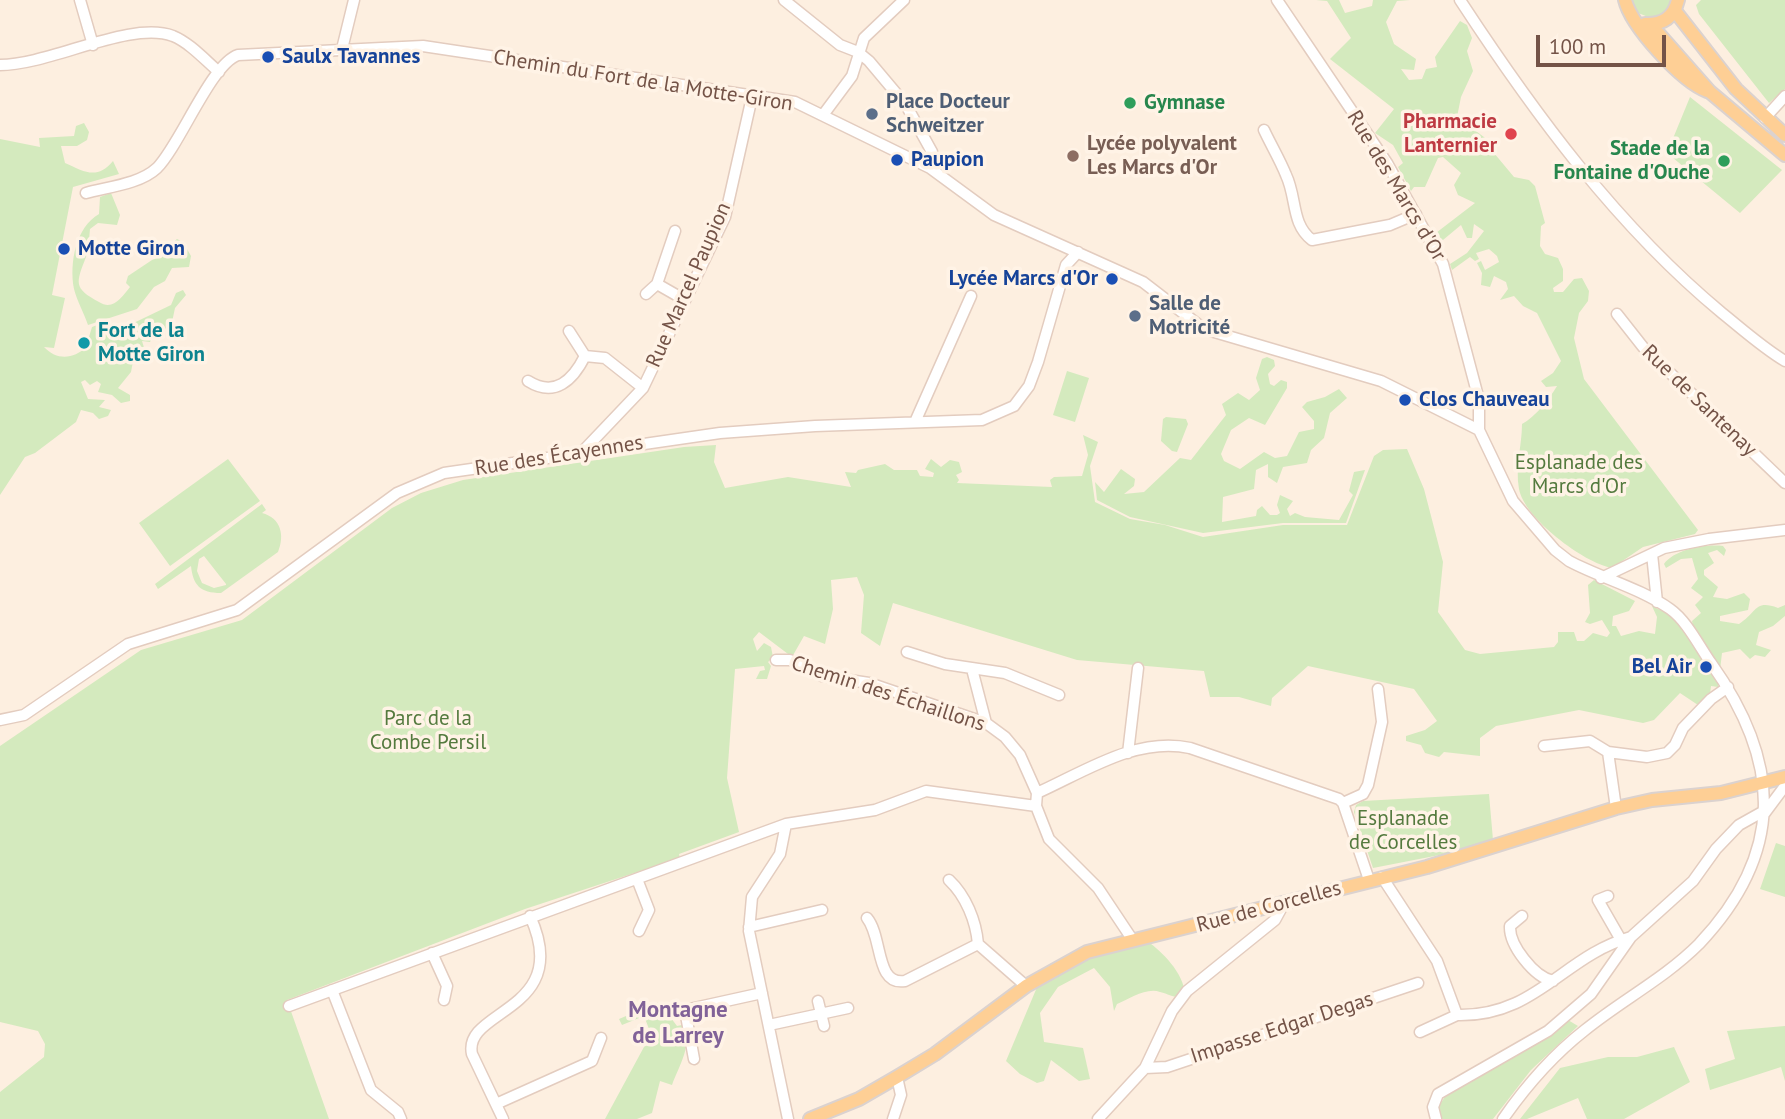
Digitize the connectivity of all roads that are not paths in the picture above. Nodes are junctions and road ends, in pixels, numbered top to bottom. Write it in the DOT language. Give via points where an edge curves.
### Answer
graph roads {
  1 [pos="80,0"];
  2 [pos="354,0"];
  3 [pos="784,0"];
  4 [pos="904,0"];
  5 [pos="1278,0"];
  6 [pos="1460,0"];
  7 [pos="1615,0"];
  8 [pos="1626,4"];
  9 [pos="1676,6"];
  10 [pos="1642,23"];
  11 [pos="93,45"];
  12 [pos="342,49"];
  13 [pos="858,52"];
  14 [pos="0,65"];
  15 [pos="219,72"];
  16 [pos="1785,96"];
  17 [pos="752,97"];
  18 [pos="823,115"];
  19 [pos="1765,118"];
  20 [pos="1264,130"];
  21 [pos="1785,135"];
  22 [pos="1785,155"];
  23 [pos="930,168"];
  24 [pos="86,193"];
  25 [pos="1416,214"];
  26 [pos="675,231"];
  27 [pos="1078,252"];
  28 [pos="657,284"];
  29 [pos="646,294"];
  30 [pos="971,296"];
  31 [pos="685,300"];
  32 [pos="1617,314"];
  33 [pos="569,331"];
  34 [pos="585,356"];
  35 [pos="1785,361"];
  36 [pos="528,381"];
  37 [pos="642,388"];
  38 [pos="915,422"];
  39 [pos="1479,430"];
  40 [pos="583,451"];
  41 [pos="1785,484"];
  42 [pos="1785,530"];
  43 [pos="1652,554"];
  44 [pos="1601,578"];
  45 [pos="1657,602"];
  46 [pos="907,652"];
  47 [pos="776,660"];
  48 [pos="1138,668"];
  49 [pos="972,669"];
  50 [pos="1728,687"];
  51 [pos="1378,689"];
  52 [pos="1059,695"];
  53 [pos="1,720"];
  54 [pos="986,723"];
  55 [pos="1544,746"];
  56 [pos="1608,752"];
  57 [pos="1128,753"];
  58 [pos="1775,779"];
  59 [pos="1037,793"];
  60 [pos="1343,803"];
  61 [pos="1036,806"];
  62 [pos="1616,808"];
  63 [pos="1764,812"];
  64 [pos="786,824"];
  65 [pos="1375,878"];
  66 [pos="637,879"];
  67 [pos="949,880"];
  68 [pos="1598,900"];
  69 [pos="1281,903"];
  70 [pos="822,909"];
  71 [pos="530,916"];
  72 [pos="1522,916"];
  73 [pos="867,918"];
  74 [pos="749,927"];
  75 [pos="639,931"];
  76 [pos="1626,938"];
  77 [pos="1132,939"];
  78 [pos="978,944"];
  79 [pos="432,953"];
  80 [pos="1553,981"];
  81 [pos="1418,983"];
  82 [pos="1026,986"];
  83 [pos="332,990"];
  84 [pos="762,993"];
  85 [pos="444,1000"];
  86 [pos="818,1001"];
  87 [pos="289,1006"];
  88 [pos="848,1008"];
  89 [pos="821,1014"];
  90 [pos="1457,1015"];
  91 [pos="769,1025"];
  92 [pos="824,1026"];
  93 [pos="1420,1032"];
  94 [pos="601,1038"];
  95 [pos="694,1059"];
  96 [pos="1145,1068"];
  97 [pos="897,1077"];
  98 [pos="496,1104"];
  99 [pos="401,1119"];
  100 [pos="503,1119"];
  101 [pos="788,1119"];
  102 [pos="810,1119"];
  103 [pos="893,1119"];
  104 [pos="1098,1119"];
  105 [pos="1436,1119"];
  106 [pos="1503,1119"];
  1 -- 11 [label="street"];
  2 -- 12 [label="street"];
  3 -- 13 [label="street" via="840,45"];
  4 -- 13 [label="street" via="864,38"];
  5 -- 25 [label="street, Rue des Marcs d'Or"];
  6 -- 35 [label="street" via="1523,93 1635,230 1694,290"];
  7 -- 8 [label="street"];
  8 -- 10 [label="main road"];
  9 -- 10 [label="main road" via="1663,22"];
  9 -- 19 [label="main road" via="1736,89"];
  10 -- 22 [label="main road" via="1658,33 1710,92"];
  11 -- 14 [label="street" via="31,64"];
  11 -- 15 [label="street" via="138,33 159,33 184,42"];
  12 -- 15 [label="street, Chemin du Fort de la Motte-Giron" via="238,55"];
  12 -- 17 [label="street, Chemin du Fort de la Motte-Giron" via="423,47"];
  13 -- 18 [label="street" via="852,76"];
  13 -- 23 [label="street" via="906,106 932,152"];
  15 -- 24 [label="street, Chemin du Fort de la Motte-Giron" via="157,167 136,179"];
  16 -- 19 [label="street"];
  17 -- 18 [label="street, Chemin du Fort de la Motte-Giron" via="794,102"];
  17 -- 31 [label="street, Rue Marcel Paupion" via="725,217"];
  18 -- 23 [label="street, Chemin du Fort de la Motte-Giron"];
  19 -- 21 [label="main road"];
  20 -- 25 [label="street" via="1288,177 1297,221 1312,240 1390,225"];
  23 -- 27 [label="street, Chemin du Fort de la Motte-Giron" via="986,211"];
  25 -- 39 [label="street, Rue des Marcs d'Or" via="1443,264 1461,321 1479,400"];
  26 -- 28 [label="street"];
  27 -- 38 [label="street, Rue des Écayennes" via="1066,265 1029,386 1014,406 982,420"];
  27 -- 39 [label="street, Chemin du Fort de la Motte-Giron" via="1153,288 1204,329 1381,381"];
  28 -- 29 [label="street"];
  28 -- 31 [label="street"];
  30 -- 38 [label="street"];
  31 -- 37 [label="street, Rue Marcel Paupion"];
  32 -- 41 [label="street, Rue de Santenay" via="1643,347"];
  33 -- 34 [label="street"];
  34 -- 36 [label="street" via="576,373 558,386 547,389"];
  34 -- 37 [label="street" via="605,358"];
  37 -- 40 [label="street, Rue Marcel Paupion"];
  38 -- 40 [label="street, Rue des Écayennes" via="733,432"];
  39 -- 44 [label="street, Rue des Marcs d'Or" via="1513,501 1555,550"];
  40 -- 53 [label="street, Rue des Écayennes" via="444,473 397,493 237,610 128,644 24,715"];
  42 -- 43 [label="street" via="1709,539"];
  43 -- 44 [label="street"];
  43 -- 45 [label="street"];
  44 -- 45 [label="street, Rue des Marcs d'Or"];
  45 -- 50 [label="street, Rue des Marcs d'Or" via="1672,610"];
  46 -- 49 [label="street"];
  47 -- 54 [label="street, Chemin des Échaillons" via="790,660 822,676 869,683"];
  48 -- 57 [label="street"];
  49 -- 52 [label="street" via="1005,673"];
  49 -- 54 [label="street"];
  50 -- 56 [label="street" via="1683,728 1667,754 1647,757"];
  50 -- 58 [label="street, Rue des Marcs d'Or"];
  51 -- 60 [label="street" via="1382,722 1368,785 1363,794"];
  54 -- 59 [label="street, Chemin des Échaillons" via="1020,755"];
  55 -- 56 [label="street" via="1590,741"];
  56 -- 62 [label="street"];
  57 -- 59 [label="street"];
  57 -- 60 [label="street" via="1160,745 1190,748"];
  58 -- 62 [label="main road, Rue de Corcelles" via="1721,793"];
  58 -- 63 [label="street, Rue des Marcs d'Or"];
  58 -- 63 [label="street"];
  59 -- 61 [label="street, Chemin des Échaillons"];
  60 -- 65 [label="street"];
  61 -- 64 [label="street" via="926,792 874,810"];
  61 -- 77 [label="street, Chemin des Échaillons" via="1049,839 1095,883"];
  62 -- 65 [label="main road, Rue de Corcelles" via="1486,850"];
  63 -- 76 [label="street" via="1739,825 1693,881"];
  63 -- 106 [label="street, Rue des Marcs d'Or" via="1757,856 1747,880 1708,934 1662,976 1571,1041"];
  64 -- 66 [label="street"];
  64 -- 74 [label="street" via="778,859 752,897"];
  65 -- 69 [label="main road, Rue de Corcelles"];
  65 -- 90 [label="street" via="1437,961"];
  66 -- 71 [label="street"];
  66 -- 75 [label="street" via="649,910"];
  67 -- 78 [label="street" via="960,890"];
  68 -- 76 [label="street"];
  69 -- 77 [label="main road, Rue de Corcelles" via="1206,925"];
  69 -- 96 [label="street" via="1275,920 1179,1001"];
  70 -- 74 [label="street"];
  71 -- 79 [label="street"];
  71 -- 98 [label="street" via="541,945 536,980 522,998 477,1033 471,1045"];
  72 -- 80 [label="street" via="1510,926 1512,939 1536,972"];
  73 -- 78 [label="street" via="875,928 886,975 893,981 905,981"];
  74 -- 84 [label="street"];
  76 -- 80 [label="street"];
  76 -- 105 [label="street" via="1591,994 1548,1031 1438,1094"];
  77 -- 82 [label="main road, Rue de Corcelles" via="1075,957"];
  78 -- 82 [label="street"];
  79 -- 83 [label="street"];
  79 -- 85 [label="street" via="447,986"];
  80 -- 90 [label="street" via="1505,1010"];
  81 -- 96 [label="street, Impasse Edgar Degas" via="1167,1067"];
  82 -- 97 [label="main road, Rue de Corcelles"];
  83 -- 87 [label="street"];
  83 -- 99 [label="street" via="371,1090"];
  84 -- 91 [label="street"];
  84 -- 95 [label="street" via="685,1010"];
  86 -- 89 [label="street"];
  88 -- 89 [label="street"];
  89 -- 91 [label="street"];
  89 -- 92 [label="street"];
  90 -- 93 [label="street"];
  91 -- 101 [label="street"];
  94 -- 98 [label="street" via="592,1061"];
  96 -- 104 [label="street"];
  97 -- 102 [label="main road, Rue de Corcelles"];
  97 -- 103 [label="street" via="901,1095"];
  98 -- 100 [label="street"];
}
